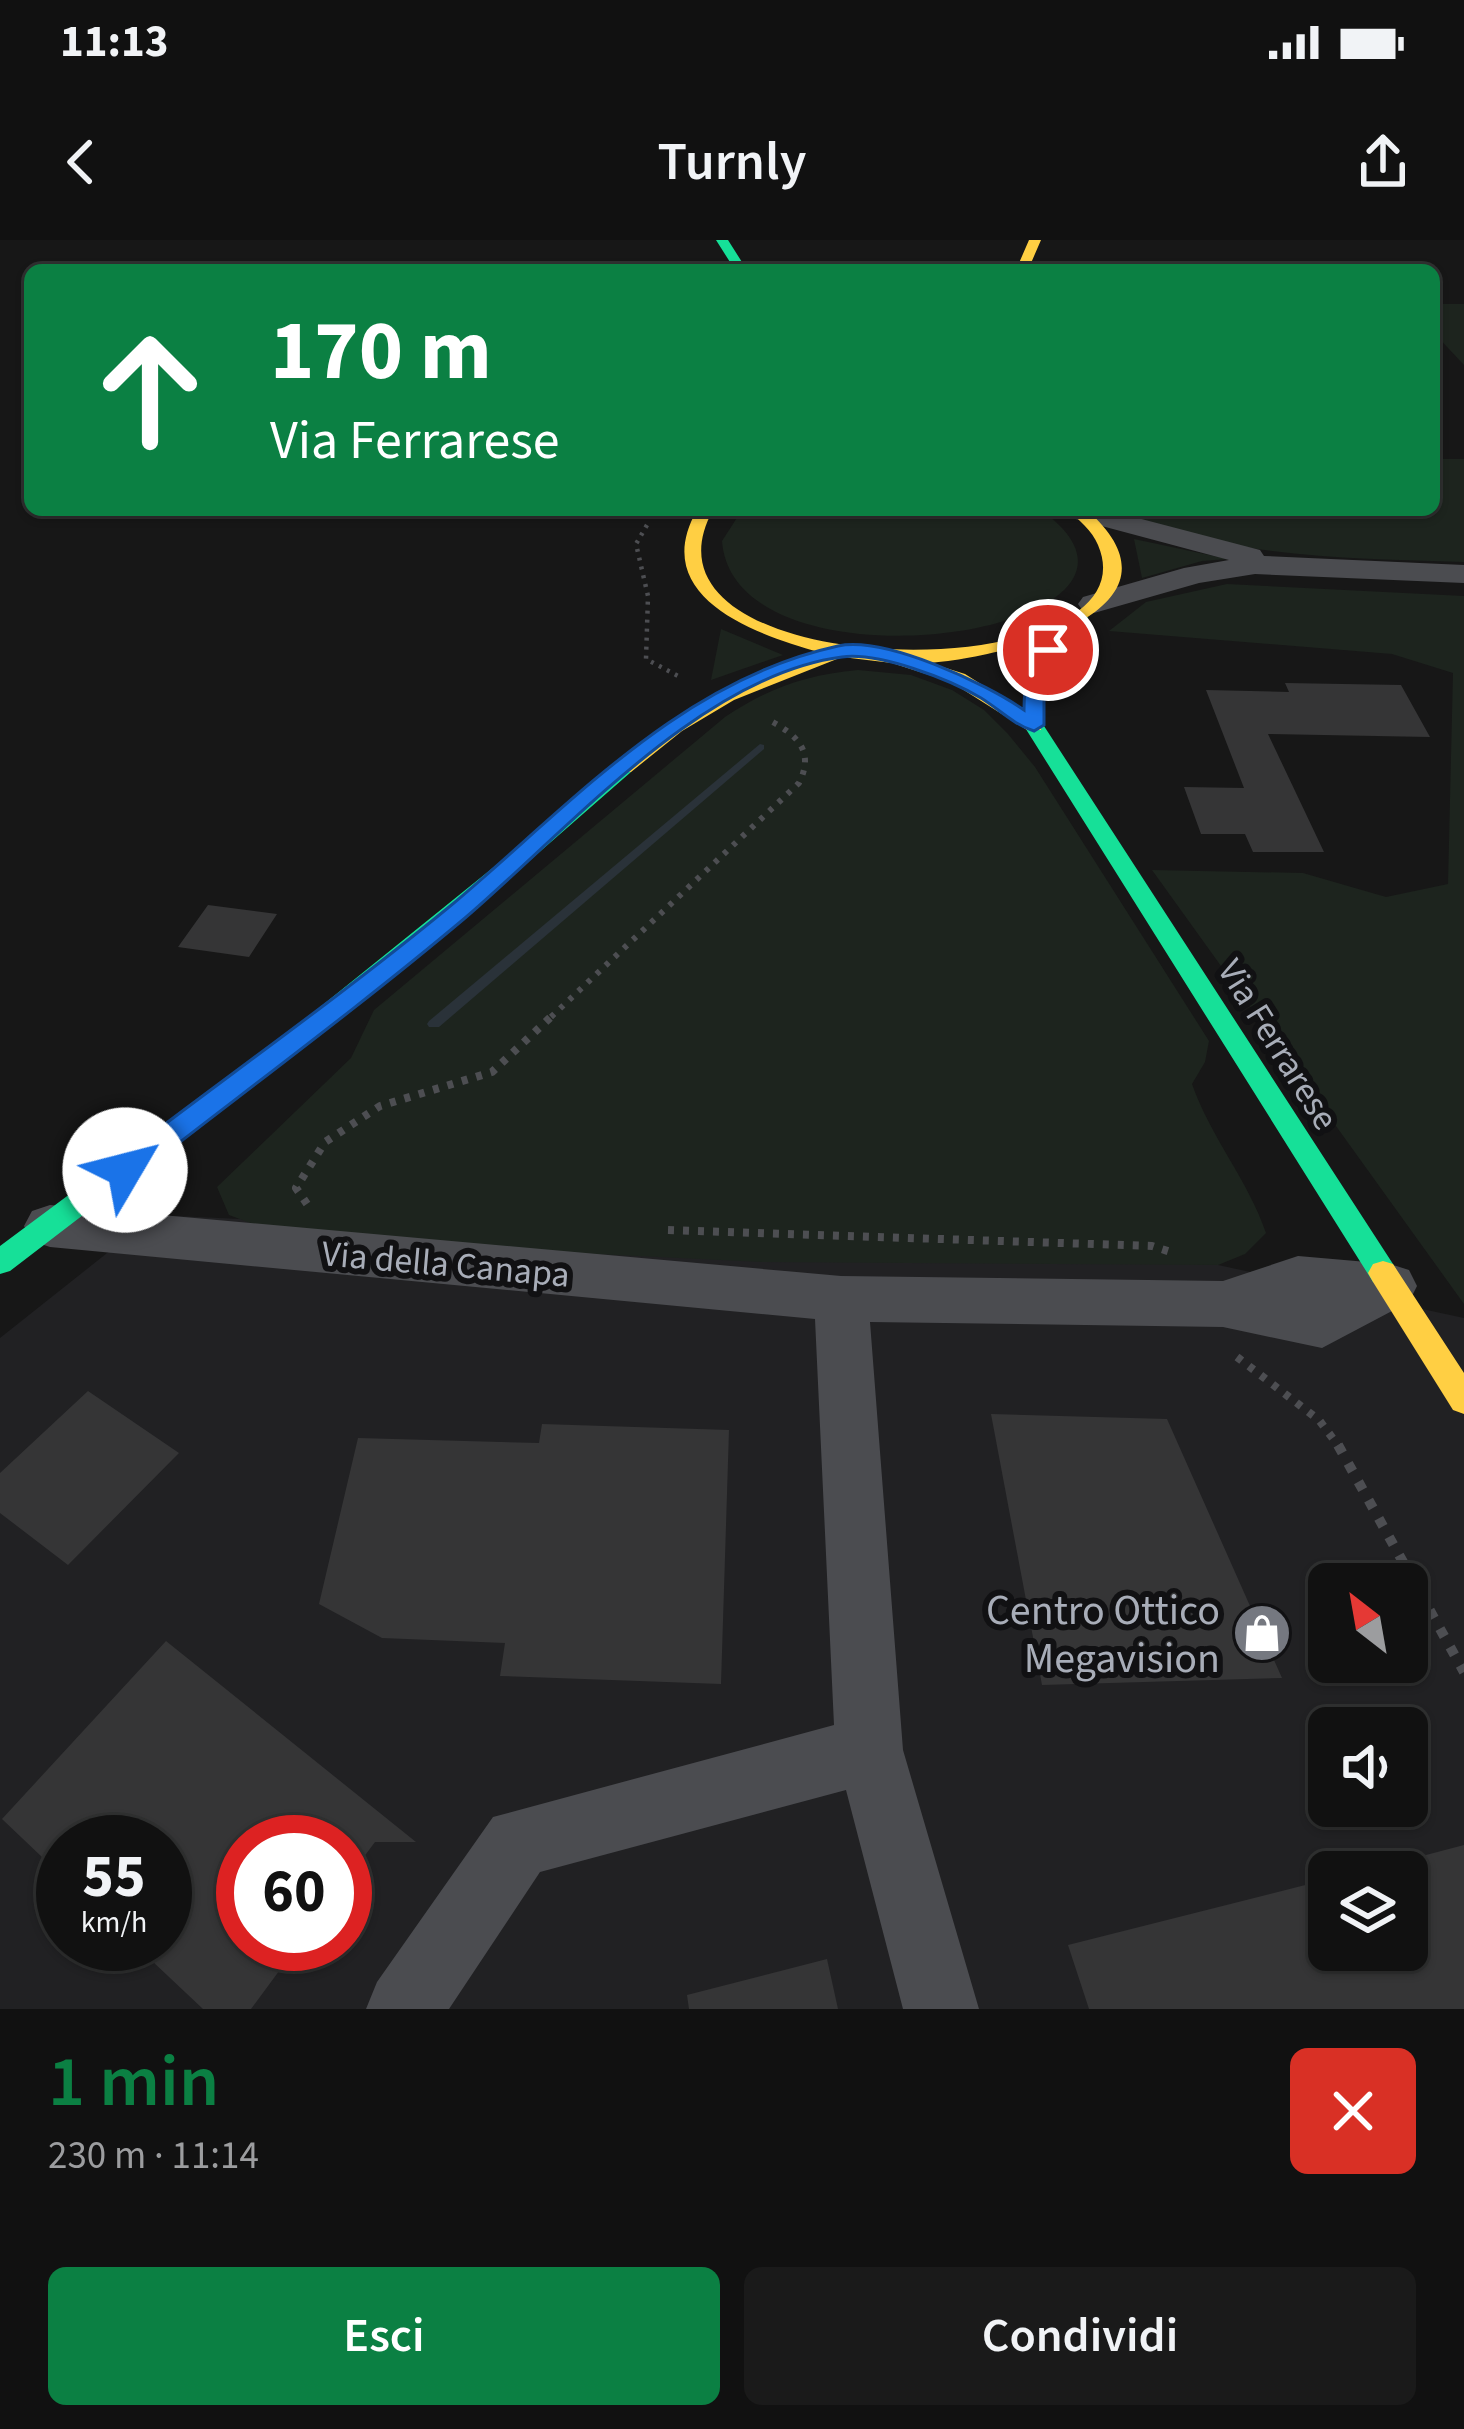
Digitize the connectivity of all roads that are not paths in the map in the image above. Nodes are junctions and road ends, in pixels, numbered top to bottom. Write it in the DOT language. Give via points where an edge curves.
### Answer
graph roads {
  1 [pos="702,516"];
  2 [pos="1084,516"];
  3 [pos="1098,516"];
  4 [pos="1295,565"];
  5 [pos="1464,574"];
  6 [pos="695,578"];
  7 [pos="1086,610"];
  8 [pos="701,624"];
  9 [pos="844,650"];
  10 [pos="891,656"];
  11 [pos="691,682"];
  12 [pos="1034,725"];
  13 [pos="668,728"];
  14 [pos="50,1226"];
  15 [pos="0,1262"];
  16 [pos="1390,1286"];
  17 [pos="841,1299"];
  18 [pos="1464,1400"];
  19 [pos="868,1750"];
  20 [pos="404,2009"];
  21 [pos="941,2009"];
  1 -- 6 [label="main road" via="688,541"];
  2 -- 7 [label="main road" via="1112,563 1106,589"];
  3 -- 4 [label="street"];
  4 -- 5 [label="street"];
  4 -- 7 [label="street" via="1195,574"];
  6 -- 8 [label="main road"];
  6 -- 9 [label="main road" via="754,624"];
  7 -- 10 [label="main road" via="996,649"];
  7 -- 12 [label="main road" via="1039,668"];
  9 -- 10 [label="main road"];
  9 -- 13 [label="main road" via="764,675"];
  10 -- 12 [label="main road, Via Ferrarese" via="958,679"];
  11 -- 13 [label="main road"];
  12 -- 16 [label="main road, Via Ferrarese"];
  13 -- 14 [label="main road" via="454,915"];
  14 -- 15 [label="main road"];
  14 -- 17 [label="street, Via della Canapa"];
  16 -- 17 [label="street, Via della Canapa" via="1322,1325 1225,1327"];
  16 -- 18 [label="main road, Via Ferrarese"];
  17 -- 19 [label="street"];
  19 -- 20 [label="street" via="518,1842"];
  19 -- 21 [label="street"];
}
